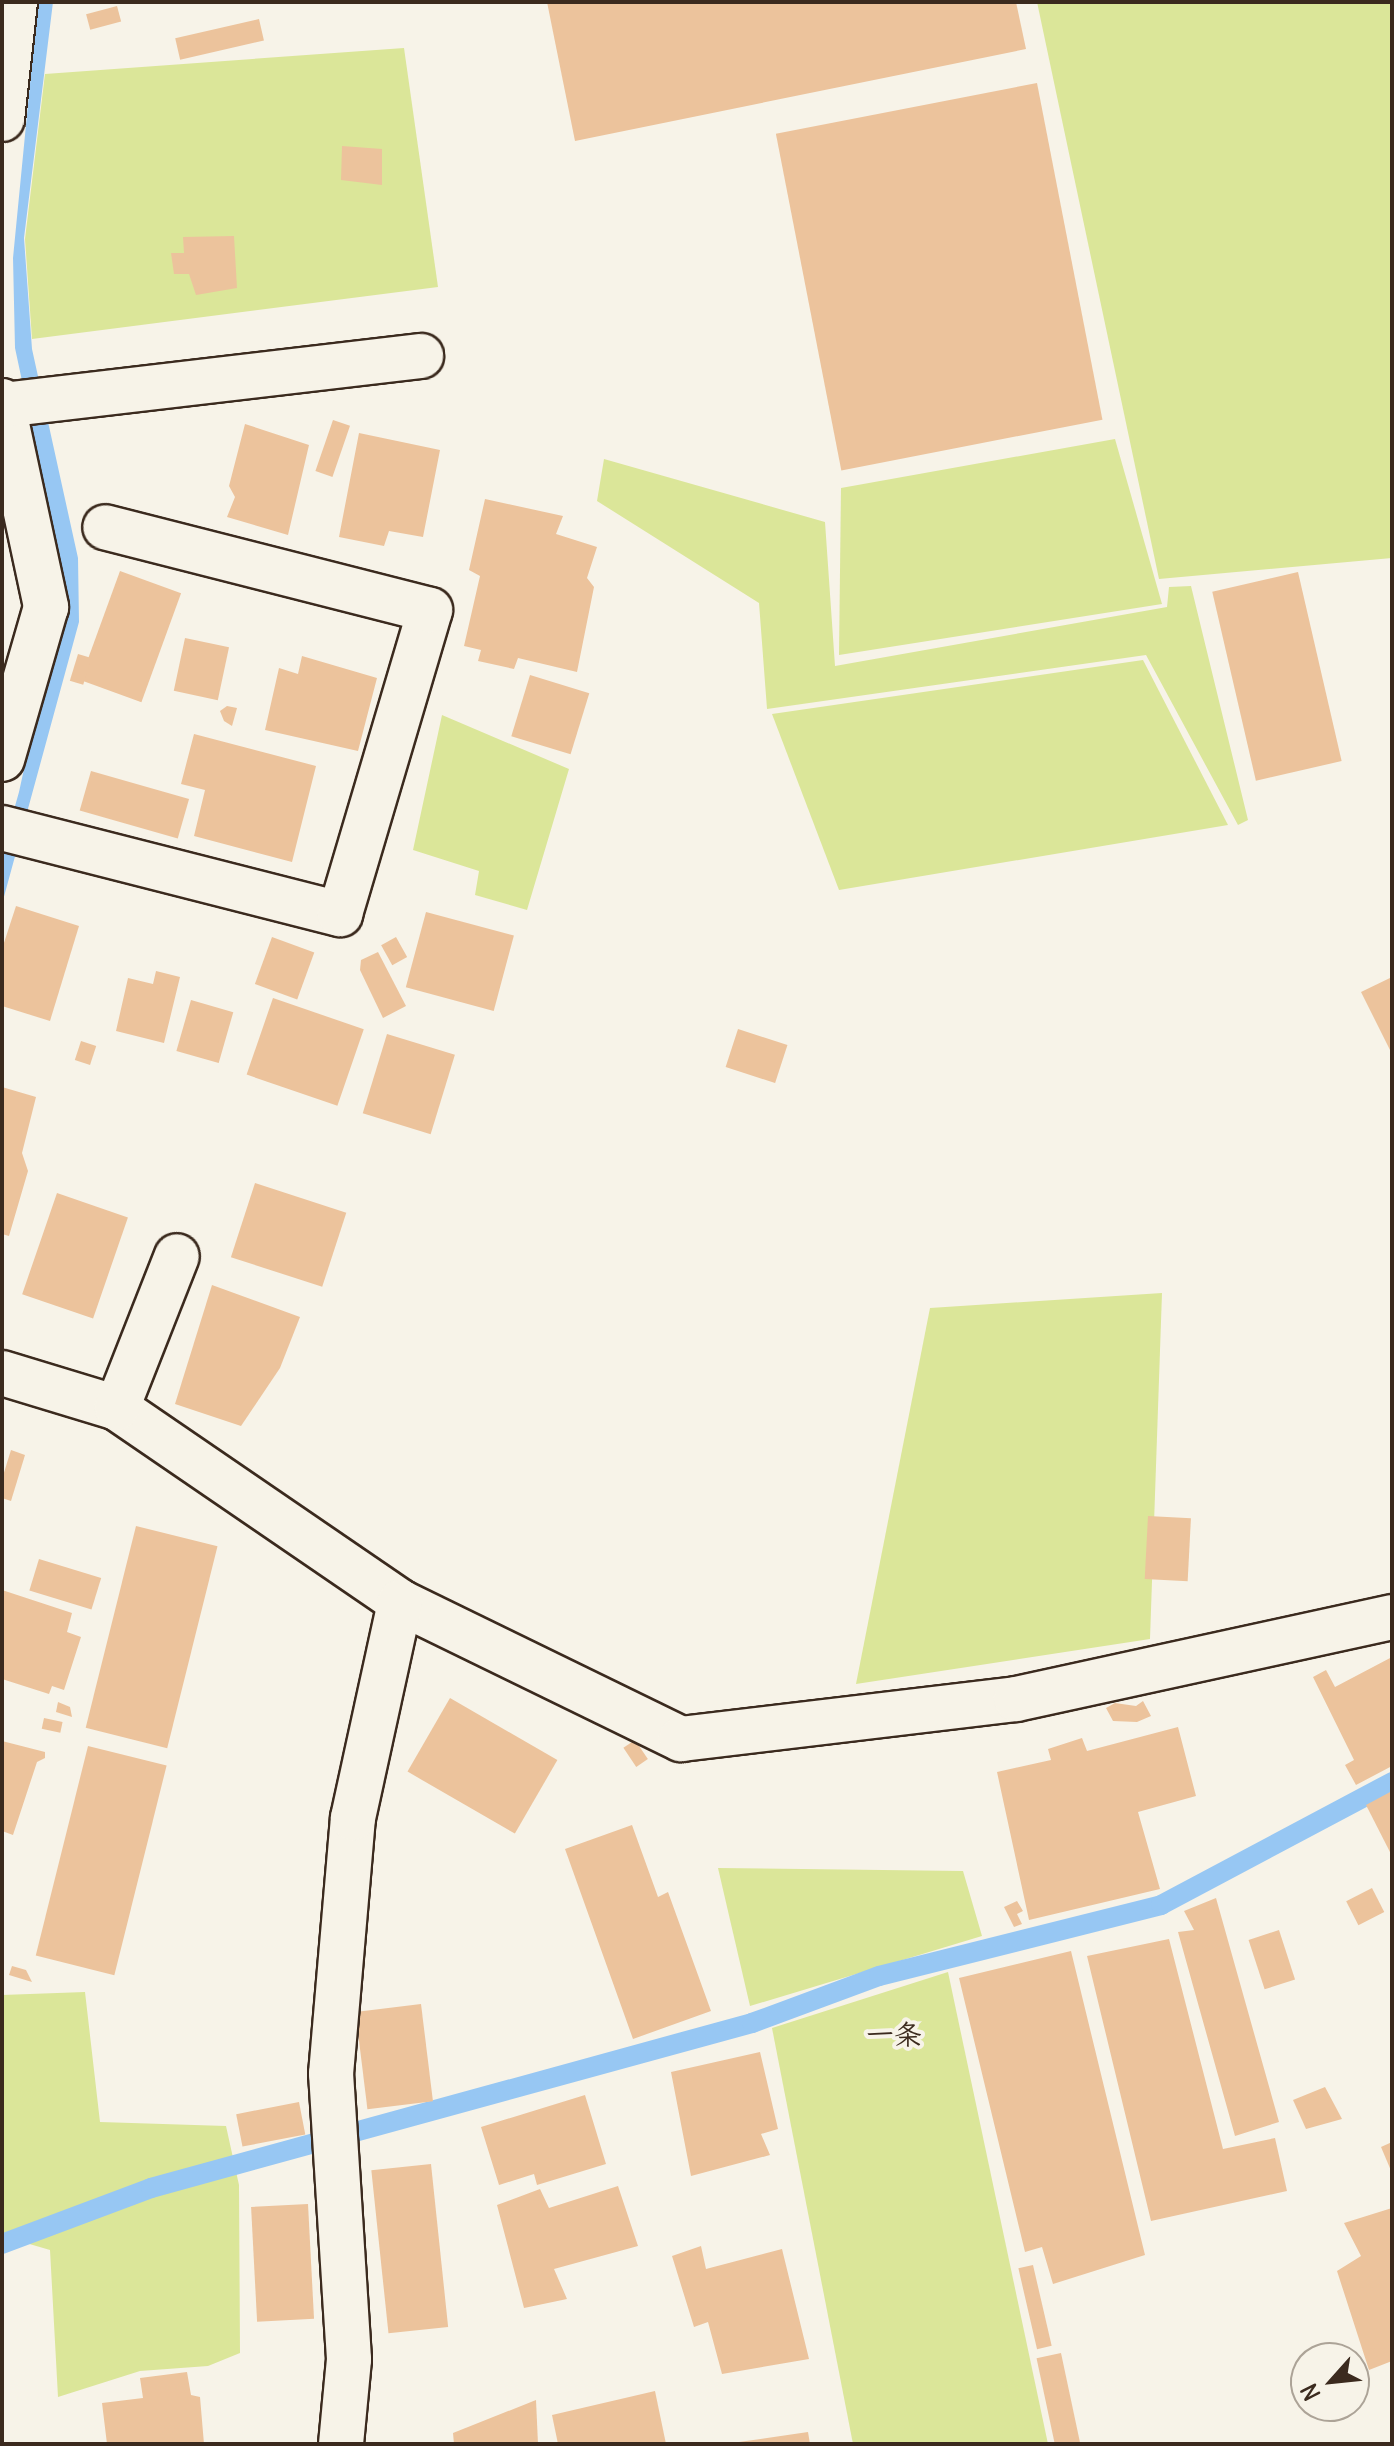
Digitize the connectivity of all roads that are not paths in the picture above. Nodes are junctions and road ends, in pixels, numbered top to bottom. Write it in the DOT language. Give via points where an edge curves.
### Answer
graph roads {
  1 [pos="15,2"];
  2 [pos="2,119"];
  3 [pos="421,356"];
  4 [pos="2,403"];
  5 [pos="105,527"];
  6 [pos="2,759"];
  7 [pos="2,828"];
  8 [pos="177,1256"];
  9 [pos="2,1373"];
  10 [pos="117,1408"];
  11 [pos="400,1602"];
  12 [pos="1392,1617"];
  13 [pos="341,2444"];
  1 -- 2 [label="street"];
  3 -- 4 [label="street"];
  4 -- 6 [label="street" via="46,607"];
  5 -- 7 [label="street" via="430,610 340,914"];
  8 -- 10 [label="street"];
  9 -- 10 [label="street"];
  10 -- 11 [label="street"];
  11 -- 12 [label="street" via="681,1739 1016,1699"];
  11 -- 13 [label="street" via="353,1818 331,2074 349,2359"];
}
